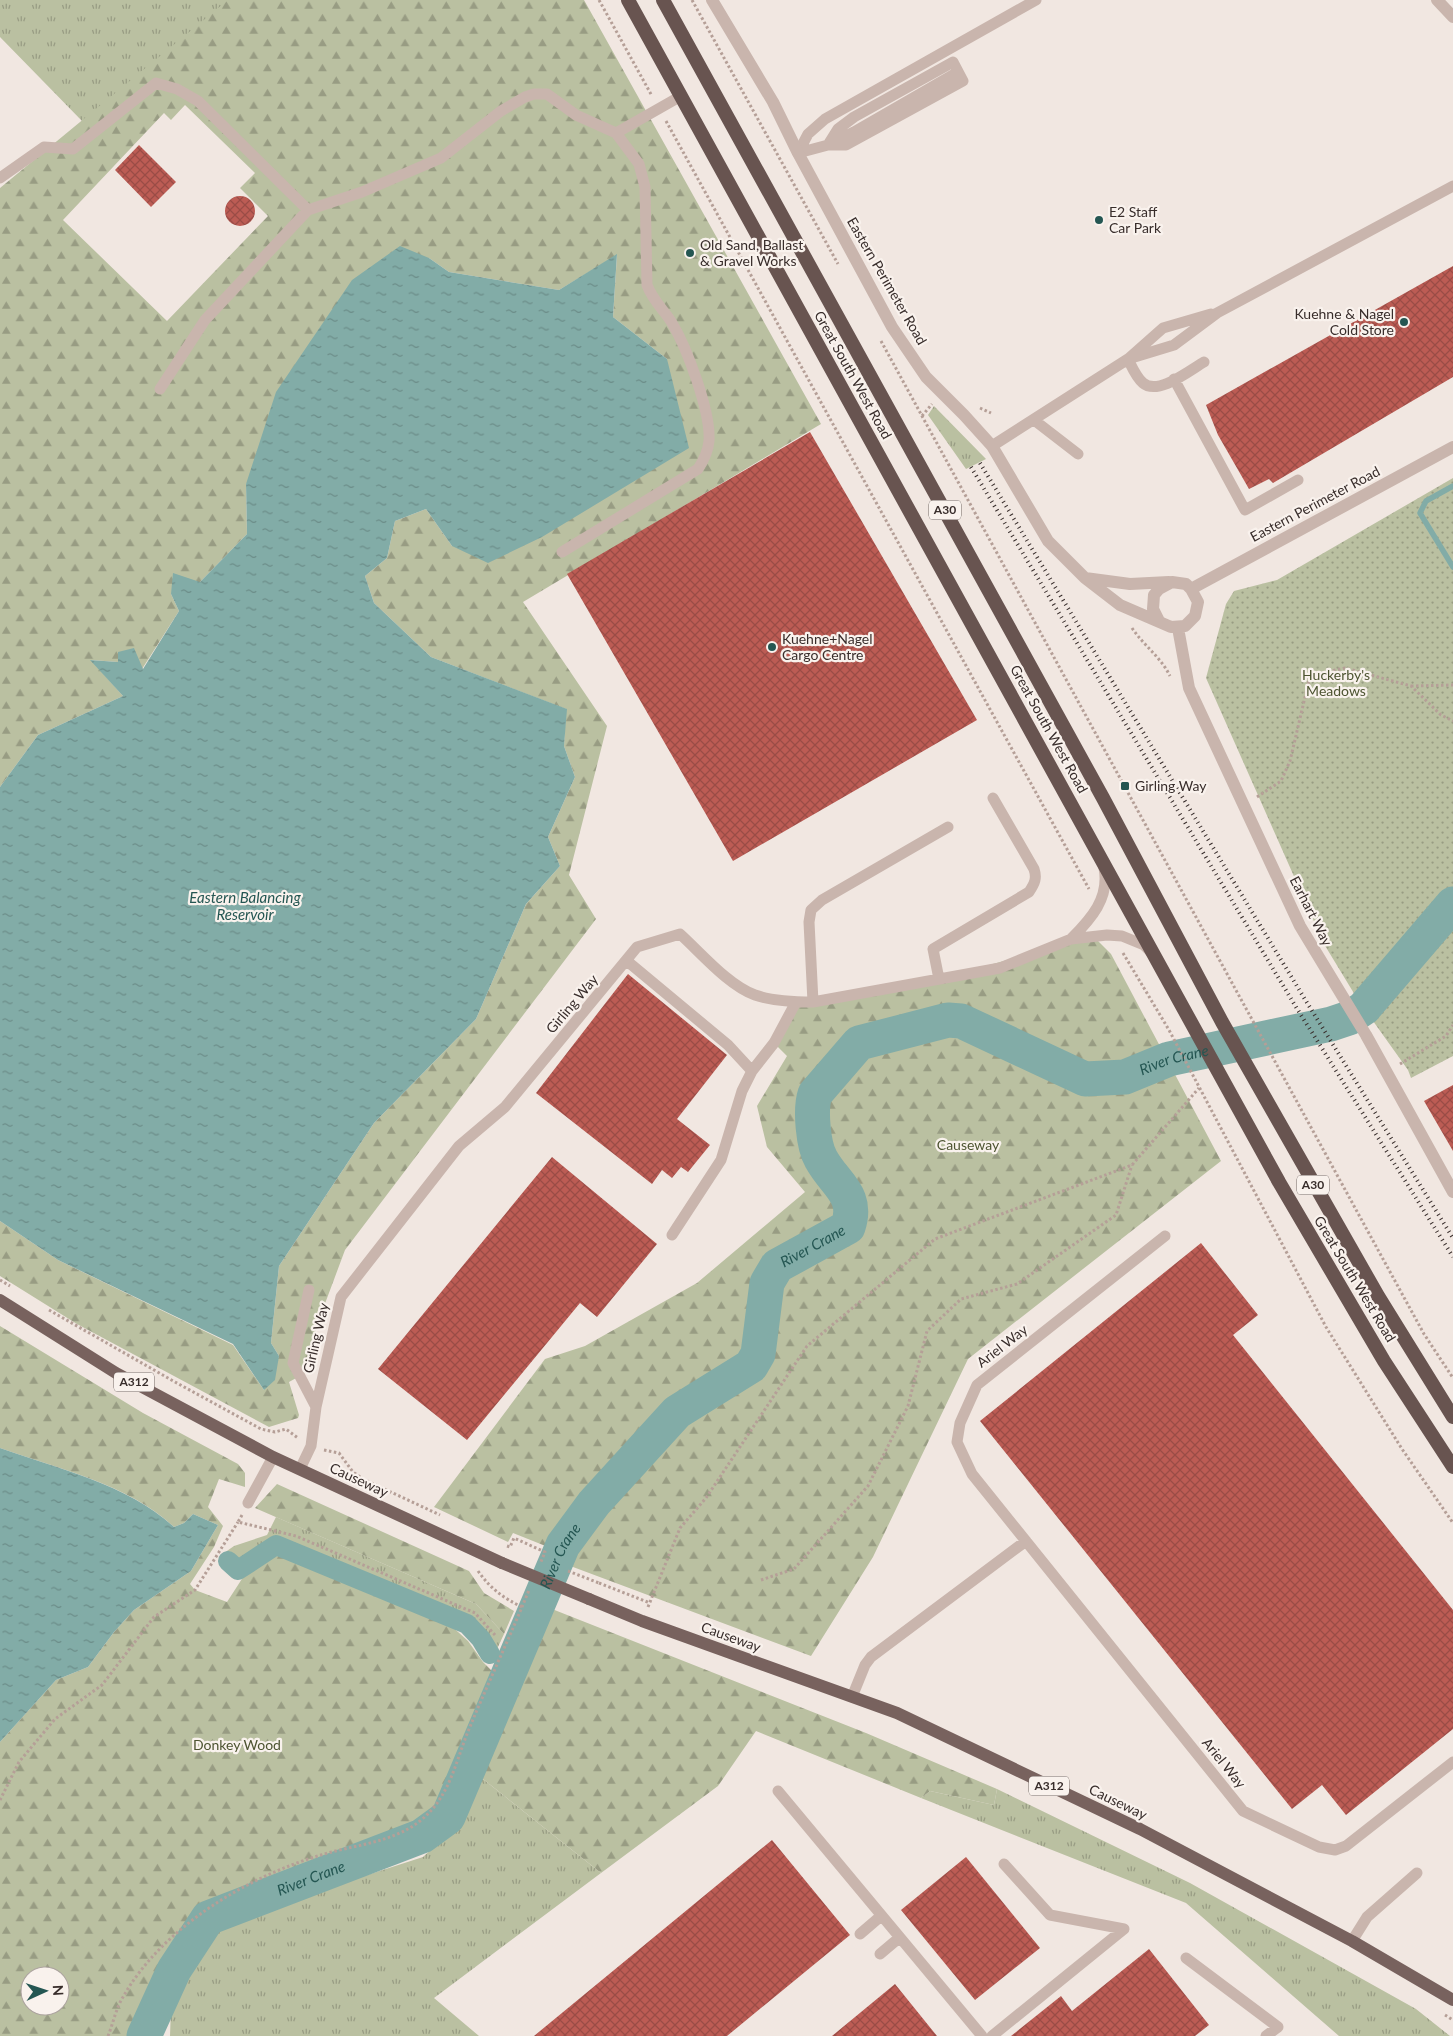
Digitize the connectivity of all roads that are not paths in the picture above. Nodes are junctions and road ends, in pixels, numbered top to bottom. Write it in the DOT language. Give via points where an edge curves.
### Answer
graph roads {
  1 [pos="628,0"];
  2 [pos="664,0"];
  3 [pos="712,0"];
  4 [pos="1036,0"];
  5 [pos="1437,0"];
  6 [pos="1453,17"];
  7 [pos="961,77"];
  8 [pos="681,96"];
  9 [pos="616,133"];
  10 [pos="798,153"];
  11 [pos="0,178"];
  12 [pos="1453,186"];
  13 [pos="308,210"];
  14 [pos="1218,313"];
  15 [pos="1128,359"];
  16 [pos="1204,362"];
  17 [pos="1174,379"];
  18 [pos="160,389"];
  19 [pos="1034,420"];
  20 [pos="992,446"];
  21 [pos="1453,447"];
  22 [pos="1078,454"];
  23 [pos="1298,480"];
  24 [pos="562,552"];
  25 [pos="1085,578"];
  26 [pos="1172,582"];
  27 [pos="1191,589"];
  28 [pos="1159,621"];
  29 [pos="1178,628"];
  30 [pos="993,798"];
  31 [pos="948,827"];
  32 [pos="1101,857"];
  33 [pos="1071,939"];
  34 [pos="1154,954"];
  35 [pos="627,961"];
  36 [pos="939,979"];
  37 [pos="796,1002"];
  38 [pos="813,1002"];
  39 [pos="752,1071"];
  40 [pos="1453,1192"];
  41 [pos="672,1235"];
  42 [pos="1165,1236"];
  43 [pos="309,1290"];
  44 [pos="0,1300"];
  45 [pos="316,1407"];
  46 [pos="1453,1417"];
  47 [pos="273,1457"];
  48 [pos="1453,1467"];
  49 [pos="300,1469"];
  50 [pos="248,1503"];
  51 [pos="1026,1541"];
  52 [pos="852,1697"];
  53 [pos="1453,1762"];
  54 [pos="778,1791"];
  55 [pos="1004,1864"];
  56 [pos="1417,1873"];
  57 [pos="881,1916"];
  58 [pos="860,1934"];
  59 [pos="899,1938"];
  60 [pos="1352,1941"];
  61 [pos="880,1954"];
  62 [pos="1186,1958"];
  63 [pos="1453,2000"];
  64 [pos="982,2036"];
  65 [pos="992,2036"];
  66 [pos="1266,2036"];
  1 -- 8 [label="highway, Great South West Road / A30"];
  2 -- 46 [label="highway, Great South West Road / A30" via="1103,798 1222,1022 1374,1288"];
  3 -- 10 [label="street, Eastern Perimeter Road" via="773,102"];
  4 -- 10 [label="lane" via="825,119 808,134"];
  5 -- 6 [label="street"];
  7 -- 10 [label="lane" via="828,145"];
  8 -- 9 [label="lane"];
  8 -- 32 [label="highway, Great South West Road / A30"];
  9 -- 13 [label="lane" via="576,115 547,94 534,94 501,111 441,158 362,192"];
  9 -- 24 [label="lane" via="639,164 646,187 647,285 686,349 708,423 709,441 706,457 698,470"];
  10 -- 20 [label="street, Eastern Perimeter Road" via="892,327 926,378"];
  11 -- 13 [label="lane" via="44,147 73,149 156,83 177,89 198,101"];
  12 -- 14 [label="lane"];
  13 -- 18 [label="lane" via="205,320"];
  14 -- 15 [label="lane" via="1174,345"];
  14 -- 15 [label="lane" via="1163,328"];
  15 -- 17 [label="lane" via="1144,384 1154,388"];
  15 -- 19 [label="lane"];
  16 -- 17 [label="lane"];
  17 -- 23 [label="lane" via="1245,510"];
  19 -- 20 [label="lane"];
  19 -- 22 [label="lane"];
  20 -- 25 [label="street, Eastern Perimeter Road" via="1048,541"];
  21 -- 27 [label="street, Eastern Perimeter Road"];
  25 -- 26 [label="street" via="1130,584"];
  25 -- 28 [label="street, Eastern Perimeter Road" via="1120,605"];
  26 -- 27 [label="street" via="1186,584"];
  26 -- 28 [label="street" via="1164,584 1154,595 1153,609"];
  27 -- 29 [label="street" via="1198,609 1191,622"];
  28 -- 29 [label="street" via="1165,626"];
  29 -- 40 [label="street, Earhart Way" via="1189,688 1300,926 1366,1035"];
  30 -- 36 [label="lane" via="1036,876 1029,892 933,949"];
  31 -- 38 [label="lane" via="822,900 811,910"];
  32 -- 33 [label="lane, Girling Way" via="1105,890 1099,906"];
  32 -- 34 [label="highway, Great South West Road / A30"];
  33 -- 34 [label="lane, Girling Way" via="1122,936 1144,945"];
  33 -- 36 [label="lane, Girling Way" via="1000,968"];
  34 -- 48 [label="highway, Great South West Road / A30" via="1327,1265"];
  35 -- 37 [label="lane, Girling Way" via="638,947 680,934 728,978 755,995"];
  35 -- 39 [label="lane" via="728,1045"];
  35 -- 45 [label="lane, Girling Way" via="505,1107 459,1146 341,1297"];
  36 -- 38 [label="lane, Girling Way"];
  37 -- 38 [label="lane, Girling Way"];
  37 -- 39 [label="lane" via="774,1043"];
  39 -- 41 [label="lane" via="742,1091 721,1160"];
  42 -- 51 [label="lane, Ariel Way" via="977,1385 960,1423 957,1442 972,1474"];
  43 -- 45 [label="lane" via="293,1363"];
  44 -- 47 [label="main road, Causeway / A312" via="116,1373"];
  45 -- 49 [label="lane, Girling Way" via="311,1446"];
  47 -- 49 [label="main road, Causeway / A312"];
  47 -- 50 [label="lane"];
  49 -- 52 [label="main road, Causeway / A312, bridge" via="589,1599"];
  51 -- 52 [label="lane" via="871,1657"];
  51 -- 53 [label="lane, Ariel Way" via="1243,1811 1319,1847 1335,1850 1346,1846"];
  52 -- 60 [label="main road, Causeway / A312" via="897,1713 1140,1829"];
  54 -- 57 [label="lane"];
  55 -- 65 [label="lane" via="1050,1915 1124,1928"];
  56 -- 60 [label="lane" via="1367,1916"];
  57 -- 58 [label="lane"];
  57 -- 59 [label="lane"];
  59 -- 61 [label="lane"];
  59 -- 64 [label="lane"];
  60 -- 63 [label="main road, Causeway / A312"];
  62 -- 66 [label="lane" via="1278,2027"];
}
